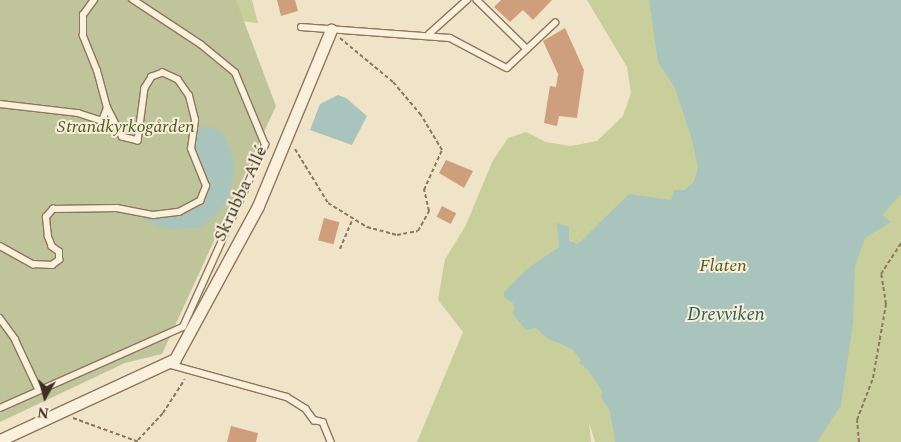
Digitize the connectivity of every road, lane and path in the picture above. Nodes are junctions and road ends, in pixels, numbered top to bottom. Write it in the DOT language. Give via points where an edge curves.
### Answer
graph roads {
  1 [pos="94,0"];
  2 [pos="133,0"];
  3 [pos="466,0"];
  4 [pos="477,0"];
  5 [pos="555,23"];
  6 [pos="301,27"];
  7 [pos="331,30"];
  8 [pos="429,34"];
  9 [pos="527,49"];
  10 [pos="0,104"];
  11 [pos="107,108"];
  12 [pos="287,136"];
  13 [pos="352,221"];
  14 [pos="901,243"];
  15 [pos="0,246"];
  16 [pos="340,249"];
  17 [pos="0,318"];
  18 [pos="168,364"];
  19 [pos="189,372"];
  20 [pos="39,390"];
  21 [pos="0,408"];
  22 [pos="58,413"];
  23 [pos="0,440"];
  24 [pos="138,441"];
  25 [pos="330,442"];
  26 [pos="859,442"];
  1 -- 11 [label="lane" via="83,15 83,36"];
  2 -- 20 [label="lane" via="201,44 236,73 265,145 183,327"];
  3 -- 8 [label="lane"];
  4 -- 9 [label="lane"];
  5 -- 9 [label="lane"];
  6 -- 7 [label="lane"];
  7 -- 8 [label="lane" via="404,36"];
  7 -- 12 [label="street, Skrubba Allé"];
  7 -- 13 [label="path" via="393,82 421,115 442,150 424,190 429,211 418,231 397,235"];
  8 -- 9 [label="lane" via="450,38 507,68"];
  10 -- 11 [label="lane" via="78,112 102,121"];
  11 -- 15 [label="lane" via="122,137 138,142 144,88 152,77 163,72 178,80 189,96 195,120 191,149 206,186 200,201 179,212 154,215 117,208 53,208 46,217 48,236 52,247 59,252 59,260 52,265 33,264"];
  12 -- 13 [label="path" via="328,203"];
  12 -- 18 [label="street, Skrubba Allé" via="258,206 184,346"];
  13 -- 16 [label="path"];
  14 -- 26 [label="path" via="882,274 886,304 873,378 857,420"];
  17 -- 20 [label="lane" via="15,339"];
  18 -- 19 [label="lane"];
  18 -- 22 [label="street, Skrubba Allé"];
  19 -- 24 [label="path" via="163,413"];
  19 -- 25 [label="lane" via="287,397 306,409 314,420 323,422"];
  20 -- 21 [label="lane"];
  22 -- 23 [label="street, Skrubba Allé"];
  22 -- 24 [label="path"];
}
